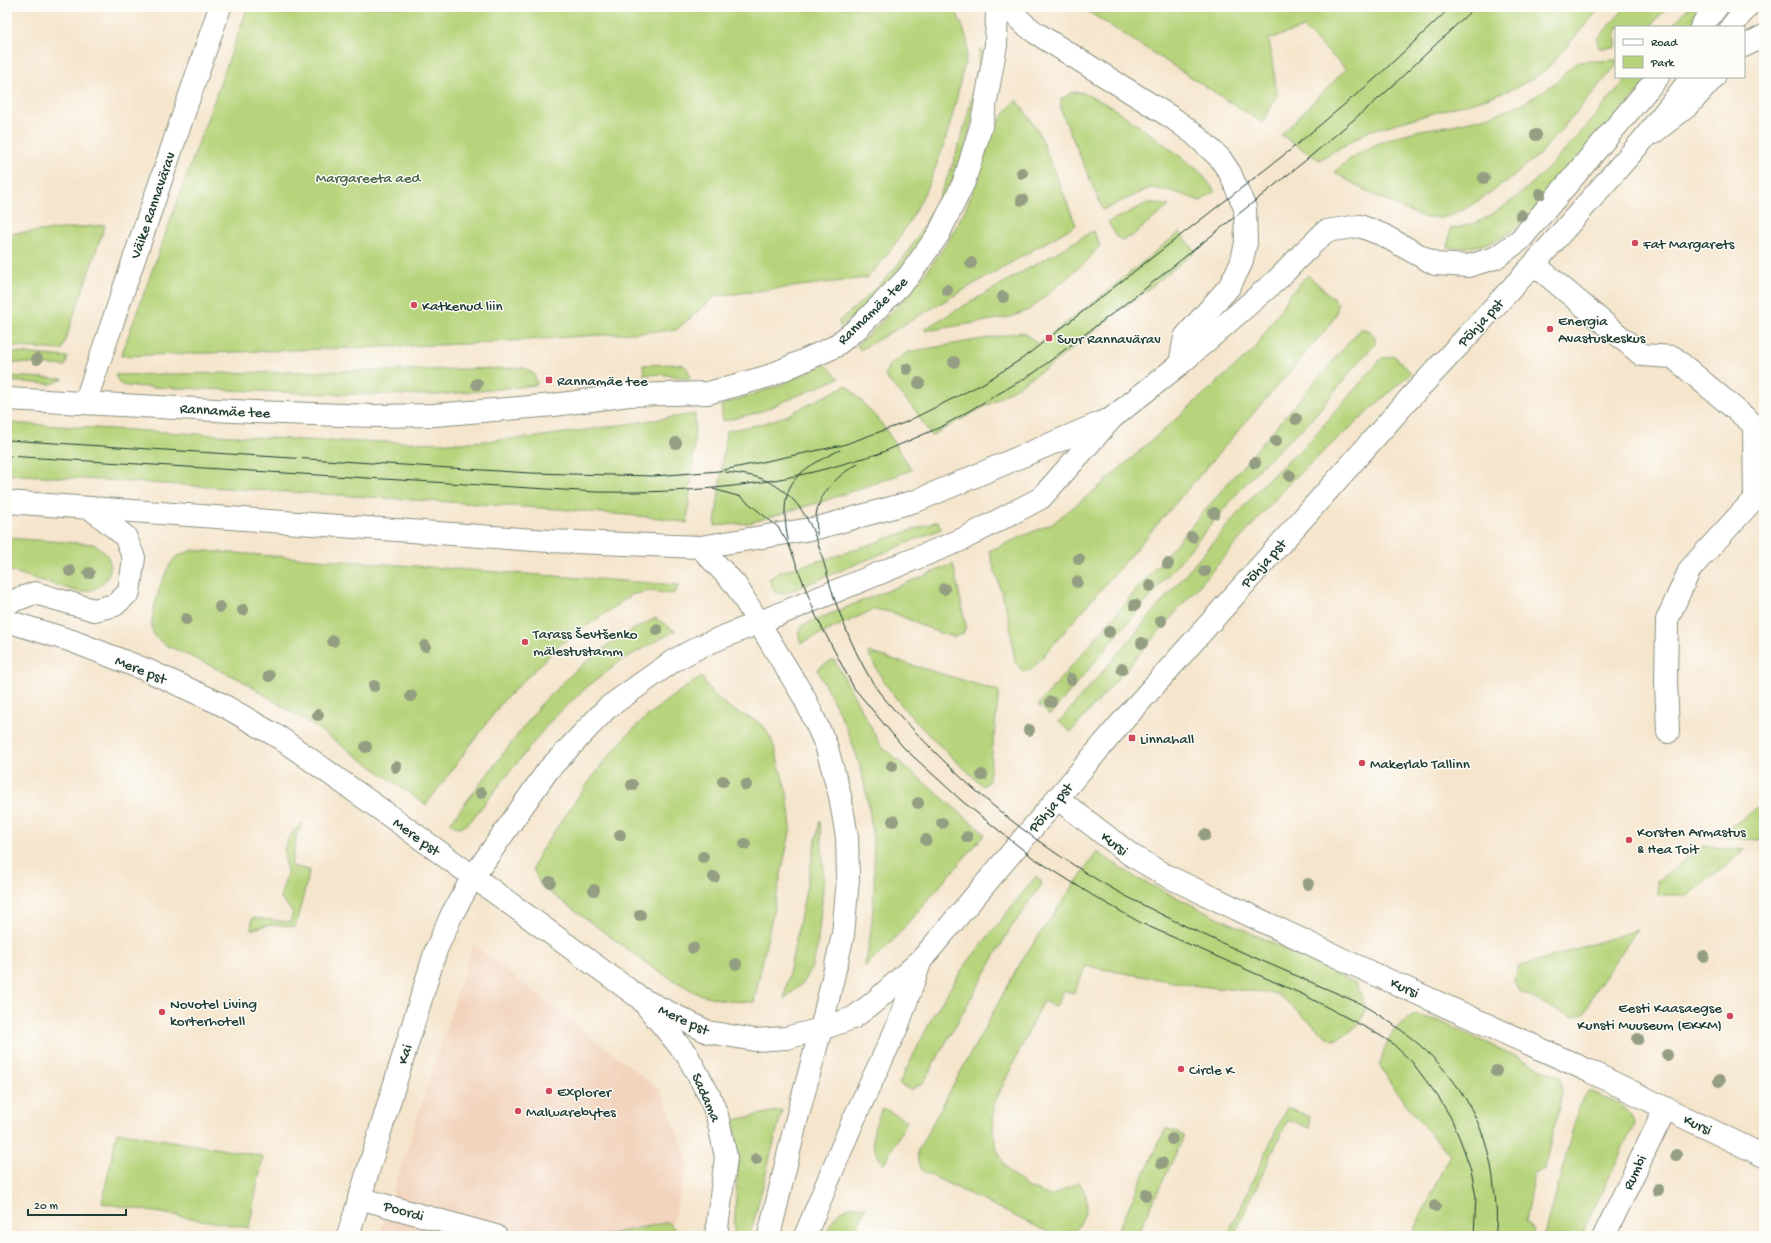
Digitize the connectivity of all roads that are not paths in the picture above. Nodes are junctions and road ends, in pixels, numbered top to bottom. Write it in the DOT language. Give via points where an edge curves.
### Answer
graph roads {
  1 [pos="220,7"];
  2 [pos="997,7"];
  3 [pos="1007,7"];
  4 [pos="1718,7"];
  5 [pos="1746,7"];
  6 [pos="1701,26"];
  7 [pos="1732,26"];
  8 [pos="1764,36"];
  9 [pos="1745,46"];
  10 [pos="1657,78"];
  11 [pos="1691,78"];
  12 [pos="1713,78"];
  13 [pos="1642,141"];
  14 [pos="1534,264"];
  15 [pos="1180,364"];
  16 [pos="7,399"];
  17 [pos="85,402"];
  18 [pos="1112,418"];
  19 [pos="7,502"];
  20 [pos="90,508"];
  21 [pos="700,547"];
  22 [pos="7,603"];
  23 [pos="7,621"];
  24 [pos="759,622"];
  25 [pos="1668,732"];
  26 [pos="1057,798"];
  27 [pos="474,877"];
  28 [pos="921,960"];
  29 [pos="640,998"];
  30 [pos="821,1029"];
  31 [pos="1665,1109"];
  32 [pos="1764,1156"];
  33 [pos="359,1198"];
  34 [pos="348,1236"];
  35 [pos="496,1236"];
  36 [pos="716,1236"];
  37 [pos="768,1236"];
  38 [pos="805,1236"];
  39 [pos="1604,1236"];
  1 -- 17 [label="main road, Väike Rannavärav"];
  2 -- 17 [label="main road, Rannamäe tee" via="996,45 982,123 964,182 938,235 908,277 878,309 834,347 810,359 769,376 708,393 629,395 554,405 434,415 253,412"];
  3 -- 15 [label="main road" via="1036,33 1194,134 1220,158 1230,174 1245,208 1246,244 1241,264 1229,287 1185,337"];
  4 -- 6 [label="main road"];
  5 -- 7 [label="main road"];
  8 -- 9 [label="main road"];
  10 -- 15 [label="main road" via="1520,240 1495,258 1468,266 1435,264 1383,235 1360,226 1326,231 1280,278"];
  11 -- 13 [label="main road, Põhja pst"];
  12 -- 13 [label="main road" via="1689,105"];
  13 -- 14 [label="main road, Põhja pst"];
  14 -- 25 [label="main road" via="1642,355 1673,357 1754,424 1755,498 1690,569 1667,620"];
  14 -- 26 [label="main road, Põhja pst" via="1404,405"];
  15 -- 18 [label="main road"];
  16 -- 17 [label="main road, Rannamäe tee"];
  18 -- 21 [label="main road" via="916,501 817,528"];
  18 -- 24 [label="main road, Kai" via="1041,498 961,540"];
  19 -- 20 [label="main road"];
  20 -- 21 [label="main road" via="549,541"];
  20 -- 22 [label="main road" via="125,536 134,558 129,592 115,605 94,610 35,593"];
  21 -- 24 [label="main road" via="735,584"];
  23 -- 27 [label="main road, Mere pst" via="149,671 221,704 280,738"];
  24 -- 27 [label="main road, Kai" via="701,646 673,661 607,708 548,770"];
  24 -- 30 [label="main road" via="804,697 826,745 840,796 847,837 848,879 843,935"];
  26 -- 28 [label="main road, Põhja pst"];
  26 -- 31 [label="main road, Kursi" via="1131,855 1165,875 1359,967 1587,1070"];
  27 -- 29 [label="main road, Mere pst"];
  27 -- 33 [label="main road, Kai" via="452,914 436,950"];
  28 -- 30 [label="main road, Põhja pst" via="853,1018"];
  28 -- 38 [label="main road" via="898,1025 853,1121"];
  29 -- 30 [label="main road, Mere pst" via="708,1032 755,1040 786,1038"];
  29 -- 36 [label="main road, Sadama" via="687,1055 717,1115 726,1157"];
  30 -- 37 [label="main road"];
  31 -- 32 [label="main road, Kursi"];
  31 -- 39 [label="main road, Rumbi"];
  33 -- 34 [label="main road, Kai"];
  33 -- 35 [label="main road, Poordi"];
}
